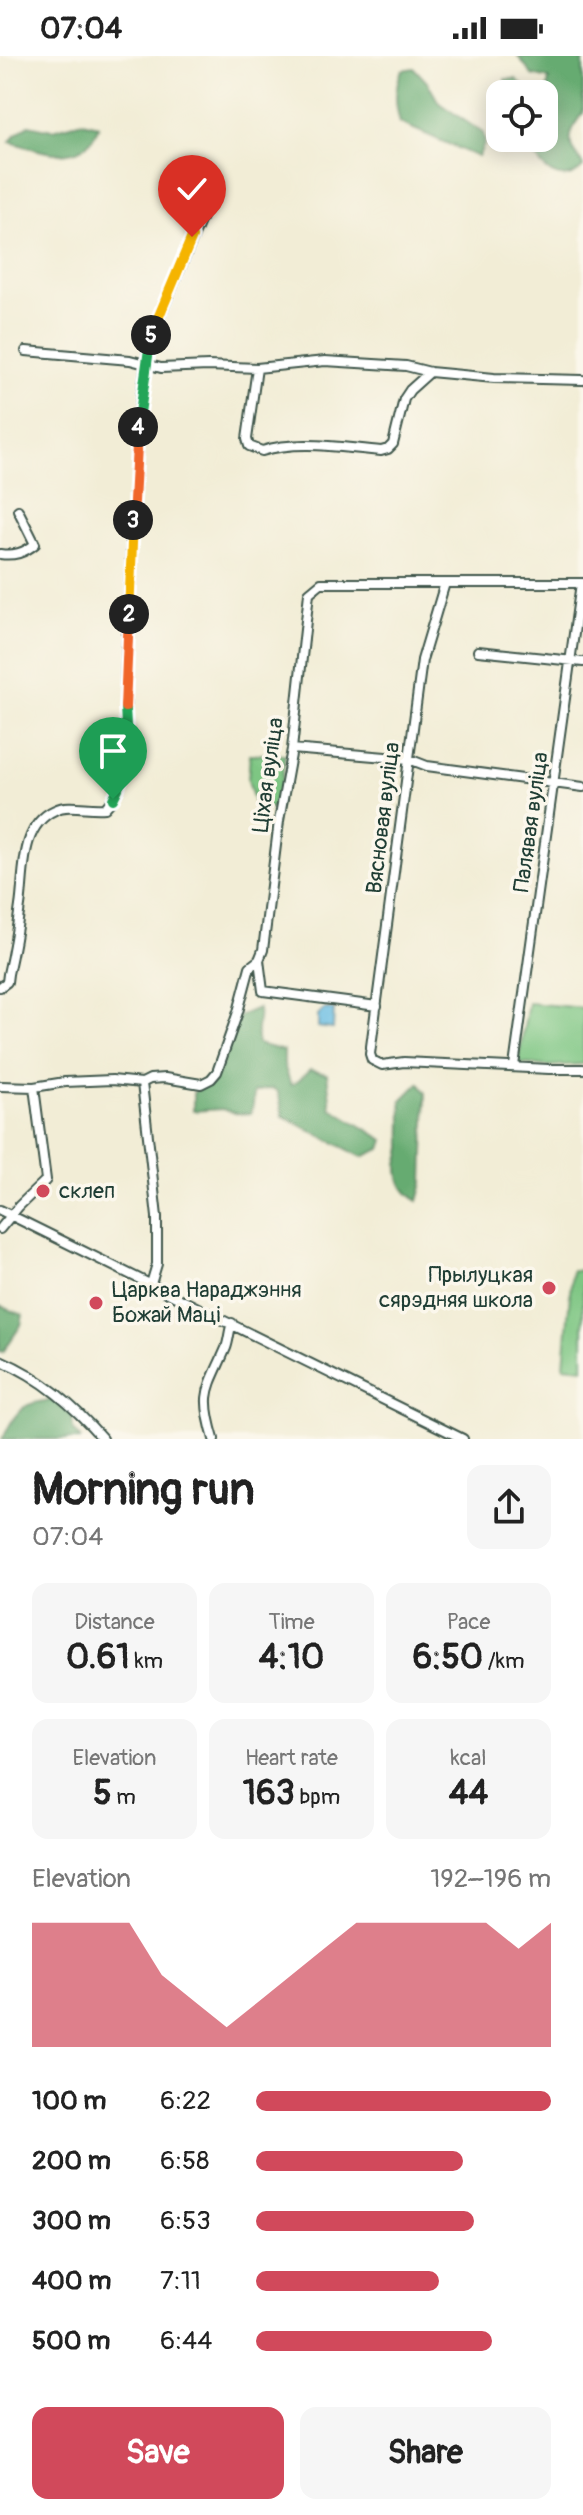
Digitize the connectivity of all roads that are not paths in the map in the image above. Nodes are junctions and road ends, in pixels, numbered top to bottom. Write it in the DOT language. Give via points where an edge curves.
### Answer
graph roads {
  1 [pos="210,198"];
  2 [pos="26,351"];
  3 [pos="147,365"];
  4 [pos="257,368"];
  5 [pos="430,372"];
  6 [pos="583,380"];
  7 [pos="18,510"];
  8 [pos="0,554"];
  9 [pos="445,583"];
  10 [pos="582,583"];
  11 [pos="478,651"];
  12 [pos="571,660"];
  13 [pos="583,662"];
  14 [pos="292,749"];
  15 [pos="409,759"];
  16 [pos="554,784"];
  17 [pos="583,787"];
  18 [pos="259,960"];
  19 [pos="0,987"];
  20 [pos="377,1006"];
  21 [pos="514,1066"];
  22 [pos="583,1069"];
  23 [pos="142,1083"];
  24 [pos="0,1086"];
  25 [pos="34,1087"];
  26 [pos="0,1210"];
  27 [pos="11,1215"];
  28 [pos="0,1229"];
  29 [pos="151,1284"];
  30 [pos="232,1323"];
  31 [pos="0,1360"];
  32 [pos="103,1439"];
  33 [pos="214,1439"];
  34 [pos="463,1439"];
  1 -- 3 [label="street" via="152,332"];
  2 -- 3 [label="street"];
  3 -- 4 [label="street"];
  3 -- 19 [label="street" via="137,441 124,769 105,808 54,810 34,831 26,847 7,982"];
  4 -- 5 [label="street" via="325,361"];
  4 -- 5 [label="street" via="247,439 249,446 262,451 276,446 381,451 393,444 404,399"];
  5 -- 6 [label="street"];
  7 -- 8 [label="street" via="35,544"];
  9 -- 10 [label="street"];
  9 -- 14 [label="street, Ціхая вуліца" via="321,583 309,593"];
  9 -- 15 [label="street, Вясновая вуліца" via="422,660"];
  10 -- 12 [label="street, Палявая вуліца"];
  11 -- 12 [label="street"];
  12 -- 13 [label="street"];
  12 -- 16 [label="street, Палявая вуліца"];
  14 -- 15 [label="street"];
  14 -- 18 [label="street, Ціхая вуліца"];
  15 -- 16 [label="street"];
  15 -- 20 [label="street, Вясновая вуліца"];
  16 -- 17 [label="street"];
  16 -- 21 [label="street, Палявая вуліца"];
  18 -- 20 [label="street" via="263,991"];
  18 -- 23 [label="street, Ціхая вуліца" via="250,967 211,1079 201,1084 165,1078"];
  20 -- 21 [label="street, Вясновая вуліца" via="370,1054 382,1065"];
  21 -- 22 [label="street"];
  23 -- 25 [label="street" via="78,1081"];
  23 -- 29 [label="street" via="157,1217 157,1264"];
  24 -- 25 [label="street"];
  25 -- 27 [label="street" via="46,1180"];
  26 -- 27 [label="street"];
  27 -- 28 [label="street"];
  27 -- 29 [label="street"];
  29 -- 30 [label="street"];
  30 -- 33 [label="street" via="207,1390 206,1414"];
  30 -- 34 [label="street"];
  31 -- 32 [label="street" via="32,1374"];
}
